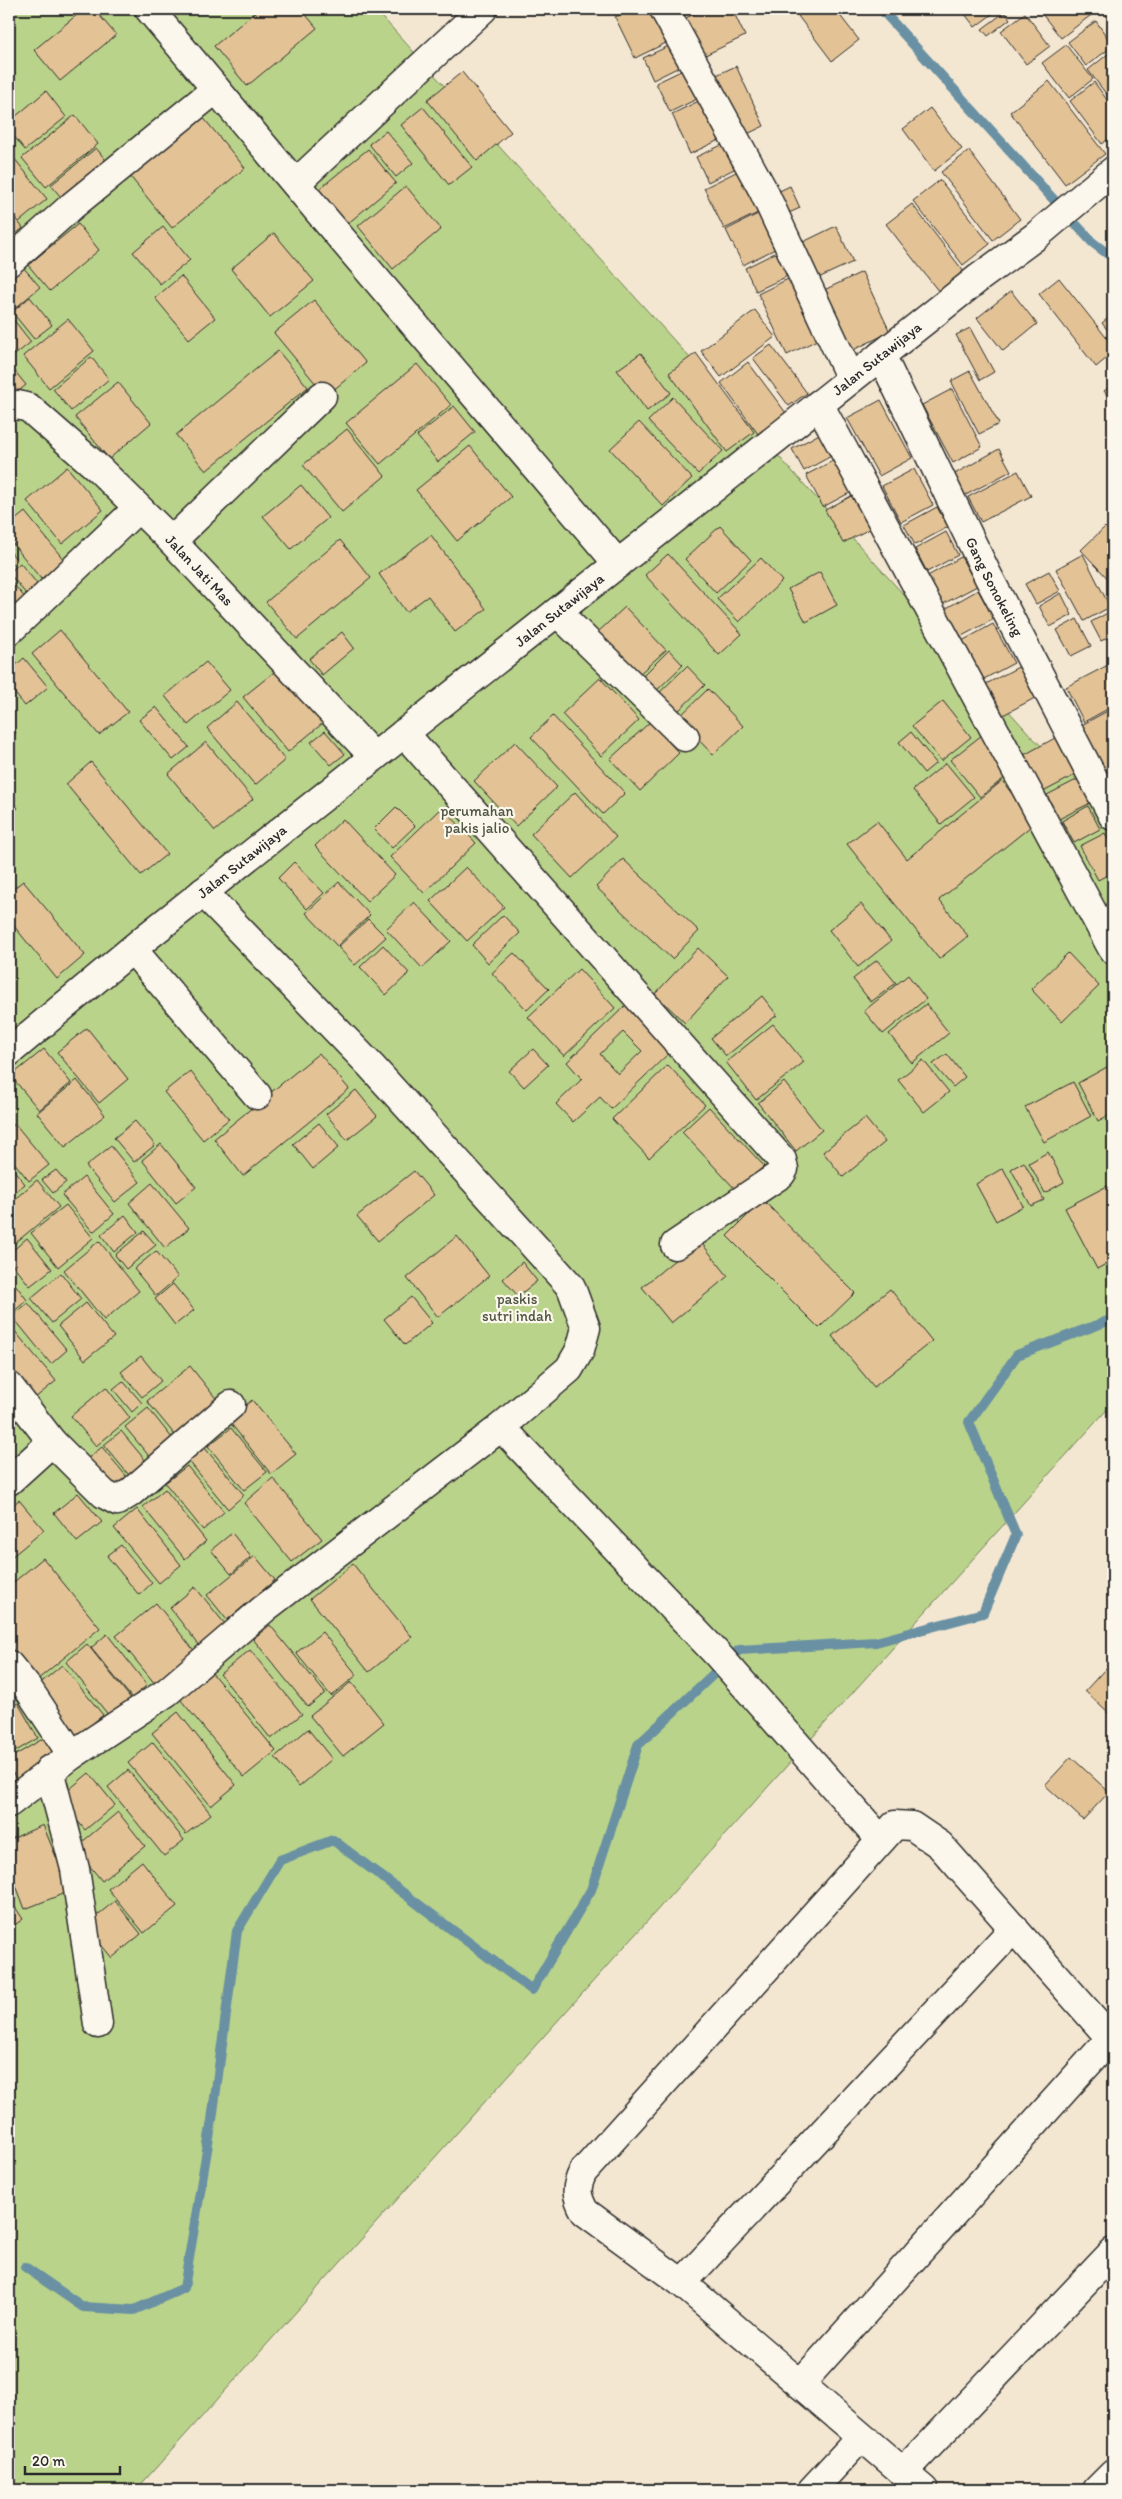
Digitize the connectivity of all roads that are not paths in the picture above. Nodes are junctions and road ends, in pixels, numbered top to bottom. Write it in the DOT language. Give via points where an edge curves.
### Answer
graph roads {
  1 [pos="149,9"];
  2 [pos="483,9"];
  3 [pos="664,9"];
  4 [pos="216,89"];
  5 [pos="1113,171"];
  6 [pos="296,183"];
  7 [pos="9,262"];
  8 [pos="881,355"];
  9 [pos="851,379"];
  10 [pos="322,396"];
  11 [pos="819,404"];
  12 [pos="9,407"];
  13 [pos="137,509"];
  14 [pos="172,541"];
  15 [pos="618,564"];
  16 [pos="557,612"];
  17 [pos="9,631"];
  18 [pos="404,734"];
  19 [pos="685,737"];
  20 [pos="374,757"];
  21 [pos="1113,816"];
  22 [pos="203,892"];
  23 [pos="133,950"];
  24 [pos="1113,950"];
  25 [pos="9,1052"];
  26 [pos="257,1095"];
  27 [pos="675,1245"];
  28 [pos="9,1386"];
  29 [pos="231,1405"];
  30 [pos="500,1427"];
  31 [pos="52,1442"];
  32 [pos="9,1481"];
  33 [pos="9,1665"];
  34 [pos="72,1755"];
  35 [pos="49,1770"];
  36 [pos="9,1802"];
  37 [pos="880,1839"];
  38 [pos="1014,1928"];
  39 [pos="98,2024"];
  40 [pos="1112,2040"];
  41 [pos="1113,2252"];
  42 [pos="682,2283"];
  43 [pos="800,2384"];
  44 [pos="861,2436"];
  45 [pos="903,2473"];
  46 [pos="1113,2474"];
  47 [pos="812,2490"];
  48 [pos="924,2490"];
  49 [pos="1097,2490"];
  1 -- 4 [label="street"];
  2 -- 6 [label="street"];
  3 -- 9 [label="street" via="763,190"];
  4 -- 6 [label="street"];
  4 -- 7 [label="street" via="72,206"];
  5 -- 8 [label="street, Jalan Sutawijaya" via="1036,236"];
  6 -- 15 [label="street"];
  8 -- 9 [label="street, Jalan Sutawijaya"];
  8 -- 21 [label="street, Gang Sonokeling" via="988,576"];
  9 -- 11 [label="street, Jalan Sutawijaya"];
  10 -- 14 [label="street"];
  11 -- 15 [label="street, Jalan Sutawijaya"];
  11 -- 24 [label="street"];
  12 -- 13 [label="street, Jalan Jati Mas" via="28,408 100,470"];
  13 -- 14 [label="street, Jalan Jati Mas"];
  13 -- 17 [label="street"];
  14 -- 20 [label="street, Jalan Jati Mas"];
  15 -- 16 [label="street, Jalan Sutawijaya"];
  16 -- 18 [label="street, Jalan Sutawijaya"];
  16 -- 19 [label="street"];
  18 -- 20 [label="street, Jalan Sutawijaya"];
  18 -- 27 [label="street" via="782,1160 782,1174"];
  20 -- 22 [label="street, Jalan Sutawijaya"];
  22 -- 23 [label="street, Jalan Sutawijaya"];
  22 -- 30 [label="street" via="371,1066 571,1287 586,1328 580,1350 569,1369"];
  23 -- 25 [label="street, Jalan Sutawijaya"];
  23 -- 26 [label="street"];
  28 -- 31 [label="street"];
  29 -- 31 [label="street" via="117,1501 104,1494"];
  30 -- 34 [label="street" via="265,1608 167,1692"];
  30 -- 37 [label="street" via="717,1654"];
  31 -- 32 [label="street"];
  33 -- 34 [label="street"];
  34 -- 35 [label="street"];
  35 -- 36 [label="street"];
  35 -- 39 [label="street" via="75,1869"];
  37 -- 38 [label="street" via="895,1825 912,1826 940,1845"];
  37 -- 42 [label="street" via="583,2172 577,2186 577,2198 585,2212"];
  38 -- 40 [label="street"];
  38 -- 42 [label="street"];
  40 -- 43 [label="street"];
  41 -- 45 [label="street"];
  42 -- 43 [label="street"];
  43 -- 44 [label="street"];
  44 -- 45 [label="street"];
  44 -- 47 [label="street"];
  45 -- 48 [label="street"];
  46 -- 49 [label="street"];
}
